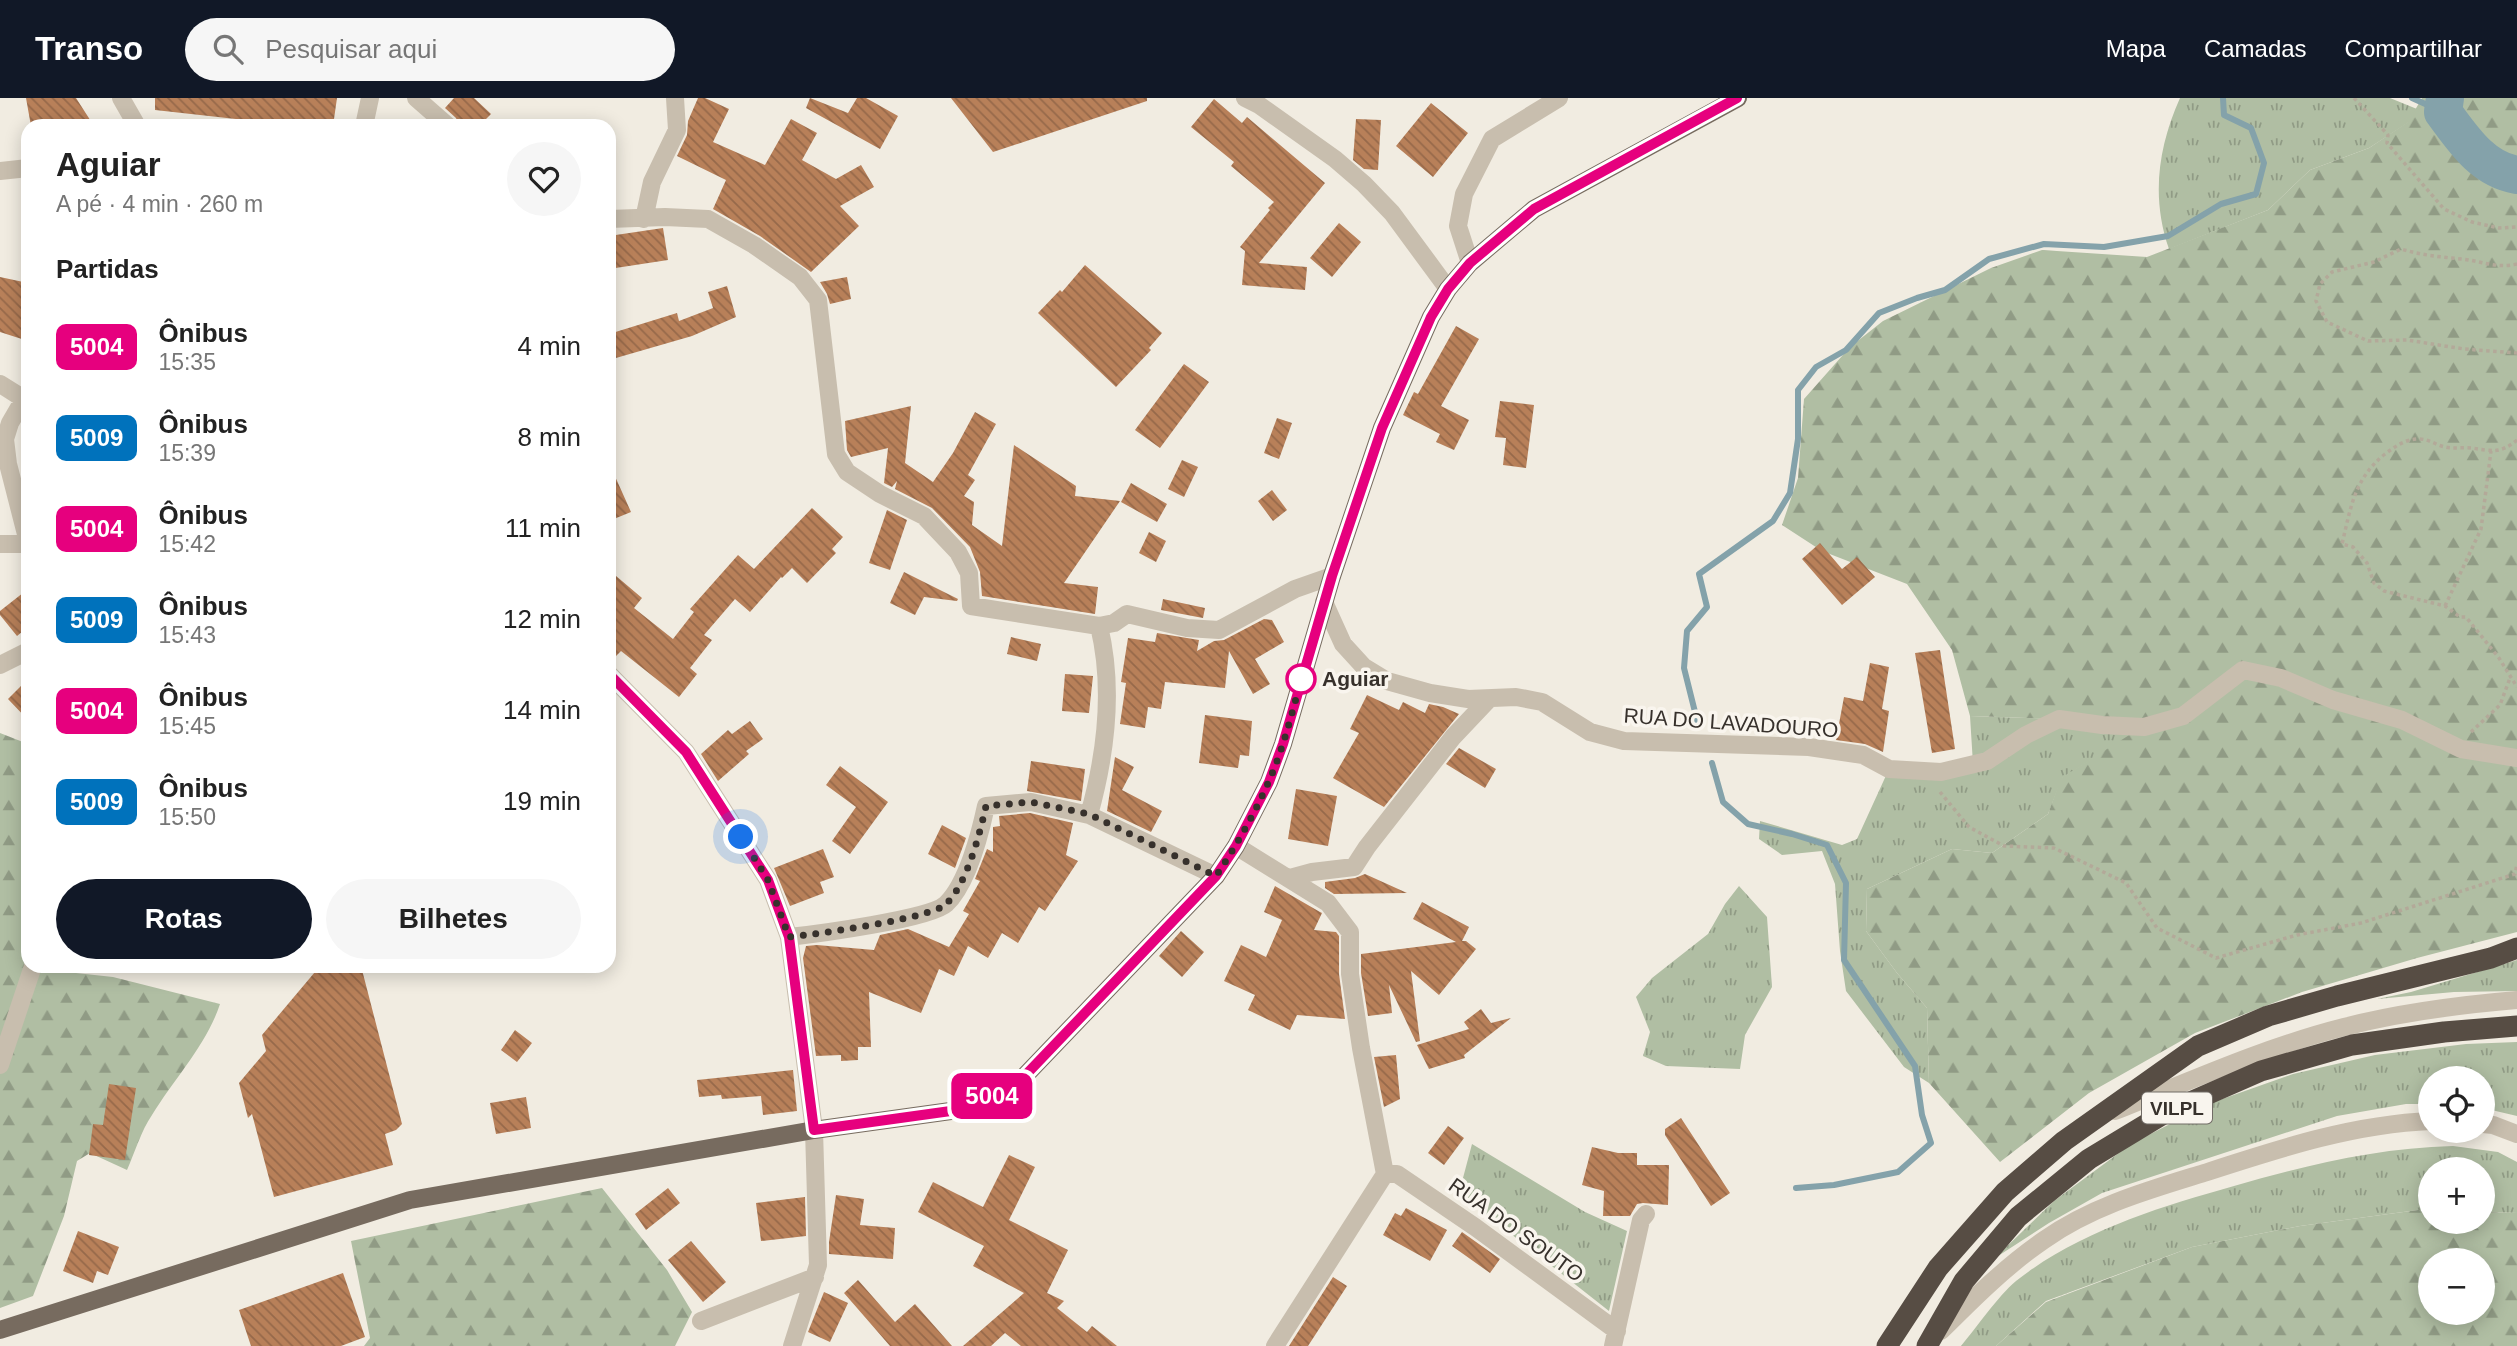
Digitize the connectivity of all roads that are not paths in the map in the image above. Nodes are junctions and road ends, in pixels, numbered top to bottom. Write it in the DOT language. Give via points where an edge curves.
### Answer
graph roads {
  1 [pos="121,98"];
  2 [pos="370,98"];
  3 [pos="416,98"];
  4 [pos="676,98"];
  5 [pos="1245,98"];
  6 [pos="1559,98"];
  7 [pos="1738,98"];
  8 [pos="133,119"];
  9 [pos="366,119"];
  10 [pos="440,119"];
  11 [pos="21,169"];
  12 [pos="0,171"];
  13 [pos="616,219"];
  14 [pos="644,219"];
  15 [pos="1470,263"];
  16 [pos="1448,289"];
  17 [pos="0,384"];
  18 [pos="21,397"];
  19 [pos="21,404"];
  20 [pos="21,515"];
  21 [pos="21,543"];
  22 [pos="0,544"];
  23 [pos="1332,576"];
  24 [pos="1324,602"];
  25 [pos="1099,626"];
  26 [pos="21,654"];
  27 [pos="0,665"];
  28 [pos="616,681"];
  29 [pos="1488,700"];
  30 [pos="2517,758"];
  31 [pos="1089,814"];
  32 [pos="1236,846"];
  33 [pos="1216,876"];
  34 [pos="1290,878"];
  35 [pos="789,937"];
  36 [pos="2517,948"];
  37 [pos="31,973"];
  38 [pos="2517,1000"];
  39 [pos="2517,1026"];
  40 [pos="0,1065"];
  41 [pos="2099,1118"];
  42 [pos="2418,1122"];
  43 [pos="2495,1126"];
  44 [pos="814,1130"];
  45 [pos="2517,1135"];
  46 [pos="1385,1174"];
  47 [pos="1646,1214"];
  48 [pos="815,1277"];
  49 [pos="701,1321"];
  50 [pos="0,1330"];
  51 [pos="1615,1339"];
  52 [pos="1928,1345"];
  53 [pos="792,1346"];
  54 [pos="1275,1346"];
  55 [pos="1887,1346"];
  1 -- 8 [label="street"];
  2 -- 9 [label="street"];
  3 -- 10 [label="street"];
  4 -- 14 [label="street" via="677,130 652,182"];
  5 -- 16 [label="street" via="1317,145 1364,184 1392,213"];
  6 -- 15 [label="street" via="1492,139 1464,194 1458,226"];
  7 -- 15 [label="main road" via="1534,209"];
  11 -- 12 [label="street"];
  13 -- 14 [label="street"];
  14 -- 25 [label="street" via="708,219 754,244 800,278 818,300 836,454 847,472 924,516 958,552 969,573 971,606"];
  15 -- 16 [label="main road"];
  16 -- 23 [label="main road" via="1382,428"];
  17 -- 18 [label="street"];
  19 -- 20 [label="street" via="5,439"];
  21 -- 22 [label="street"];
  23 -- 24 [label="main road"];
  23 -- 25 [label="street" via="1295,589 1219,630 1187,628 1127,614"];
  24 -- 29 [label="street, RUA DO LAVADOURO" via="1343,644 1364,667 1387,681 1430,693"];
  24 -- 32 [label="main road" via="1283,744"];
  25 -- 31 [label="street" via="1106,737"];
  26 -- 27 [label="street"];
  28 -- 35 [label="street" via="686,752 768,880"];
  29 -- 30 [label="street, RUA DO LAVADOURO" via="1516,697 1542,702 1590,732 1624,741 1809,747 1863,755 1889,769 1941,772 1987,761 2059,719 2144,727 2183,716 2243,670 2281,678 2333,700 2402,720 2461,749"];
  29 -- 34 [label="street" via="1453,737 1354,867"];
  31 -- 33 [label="street"];
  31 -- 35 [label="street" via="1031,802 986,806 963,877 945,905 925,915"];
  32 -- 33 [label="main road"];
  32 -- 34 [label="street"];
  33 -- 44 [label="main road" via="1018,1083 965,1109"];
  34 -- 46 [label="street" via="1328,903 1350,932 1350,974"];
  35 -- 44 [label="street"];
  36 -- 41 [label="highway, VILPL" via="2269,1016 2198,1046"];
  37 -- 40 [label="street"];
  38 -- 41 [label="street, VILPL" via="2440,1006 2343,1027 2245,1059"];
  39 -- 52 [label="highway, VILPL" via="2352,1045 2260,1071 2165,1113 2088,1159 2018,1217 1964,1281"];
  41 -- 55 [label="highway, VILPL" via="2064,1141 2005,1192 1938,1268"];
  42 -- 52 [label="street, VILPL" via="2357,1129 2240,1161 2098,1208 2025,1255"];
  43 -- 45 [label="street"];
  44 -- 48 [label="street"];
  44 -- 50 [label="main road" via="410,1200"];
  46 -- 51 [label="street, RUA DO SOUTO" via="1397,1174 1475,1227"];
  46 -- 54 [label="street"];
  47 -- 51 [label="street"];
  48 -- 49 [label="street"];
  48 -- 53 [label="street"];
}
